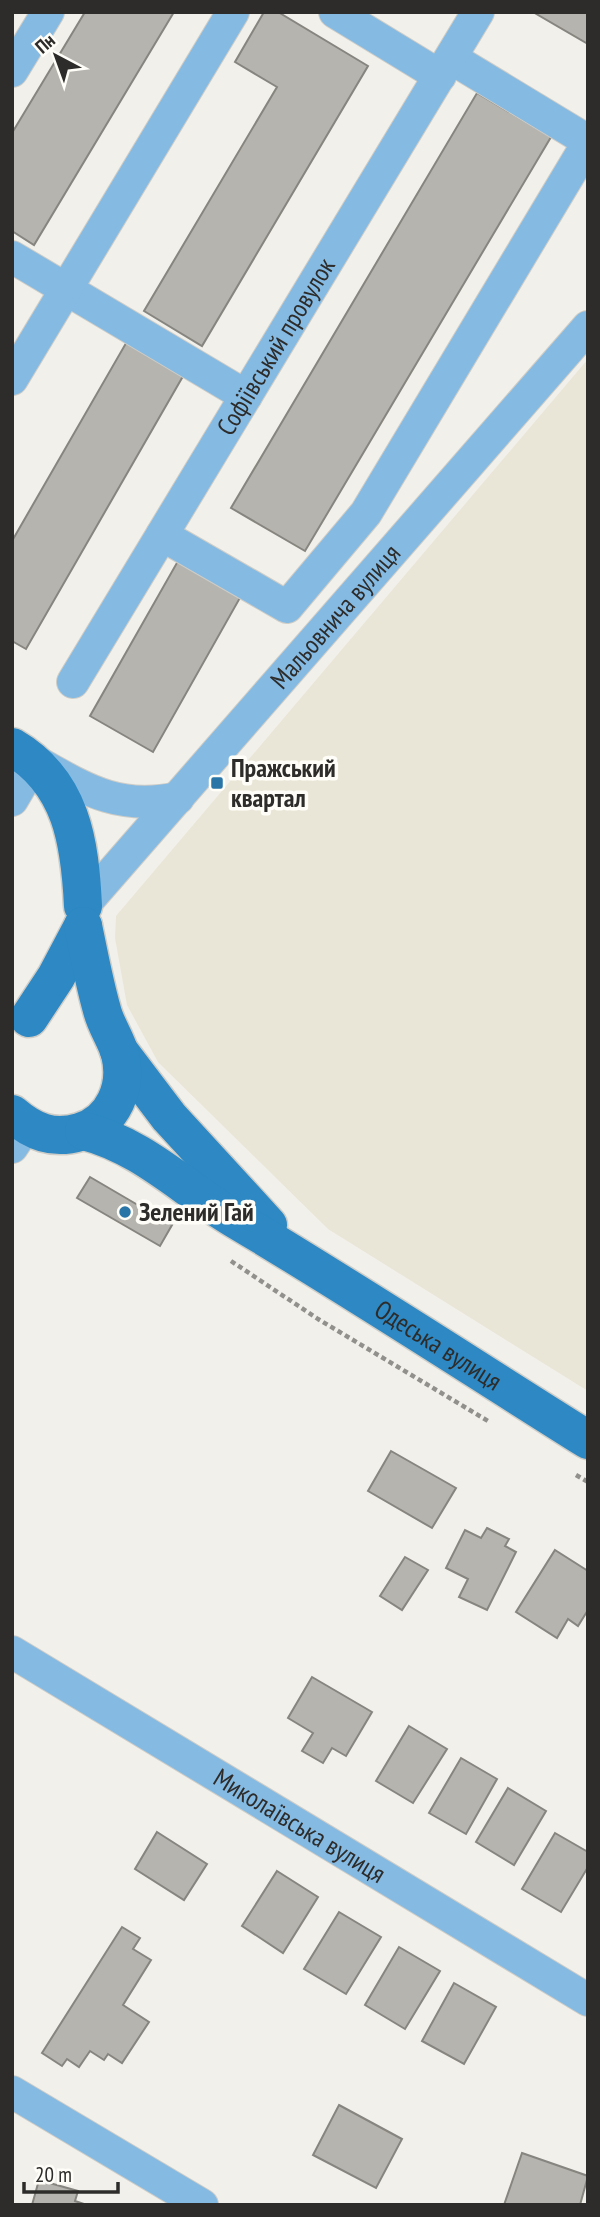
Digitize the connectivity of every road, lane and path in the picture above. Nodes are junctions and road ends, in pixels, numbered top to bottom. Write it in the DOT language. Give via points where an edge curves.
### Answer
graph roads {
  1 [pos="48,12"];
  2 [pos="233,12"];
  3 [pos="335,12"];
  4 [pos="478,12"];
  5 [pos="445,67"];
  6 [pos="12,71"];
  7 [pos="588,142"];
  8 [pos="12,257"];
  9 [pos="66,289"];
  10 [pos="588,327"];
  11 [pos="12,379"];
  12 [pos="246,397"];
  13 [pos="162,535"];
  14 [pos="73,682"];
  15 [pos="23,754"];
  16 [pos="177,798"];
  17 [pos="12,800"];
  18 [pos="83,916"];
  19 [pos="17,1028"];
  20 [pos="113,1042"];
  21 [pos="17,1129"];
  22 [pos="84,1131"];
  23 [pos="287,1249"];
  24 [pos="226,1257"];
  25 [pos="496,1426"];
  26 [pos="576,1454"];
  27 [pos="588,1482"];
  28 [pos="12,1652"];
  29 [pos="588,2000"];
  30 [pos="12,2092"];
  31 [pos="202,2205"];
  1 -- 6 [label="street"];
  2 -- 9 [label="street"];
  3 -- 5 [label="street"];
  4 -- 5 [label="street, Софіївський провулок"];
  5 -- 7 [label="street"];
  5 -- 12 [label="street, Софіївський провулок"];
  7 -- 13 [label="street" via="366,513 287,607"];
  8 -- 9 [label="street"];
  9 -- 11 [label="street"];
  9 -- 12 [label="street"];
  10 -- 16 [label="street, Мальовнича вулиця"];
  12 -- 13 [label="street, Софіївський провулок"];
  13 -- 14 [label="street, Софіївський провулок"];
  15 -- 16 [label="street" via="90,792 129,803"];
  15 -- 17 [label="street"];
  15 -- 18 [label="main road" via="63,797 73,820 81,861"];
  16 -- 18 [label="street, Мальовнича вулиця"];
  18 -- 19 [label="main road" via="56,977"];
  18 -- 20 [label="main road"];
  19 -- 20 [label="main road" via="50,1011 72,1011 91,1018"];
  20 -- 22 [label="main road" via="123,1072 120,1094 103,1119"];
  20 -- 23 [label="main road, Одеська вулиця" via="169,1117 251,1203"];
  21 -- 22 [label="main road" via="63,1136"];
  22 -- 23 [label="main road, Одеська вулиця" via="113,1138 136,1151"];
  23 -- 26 [label="main road, Одеська вулиця"];
  24 -- 25 [label="path" via="318,1319"];
  26 -- 27 [label="path"];
  28 -- 29 [label="street, Миколаївська вулиця"];
  30 -- 31 [label="street"];
}
